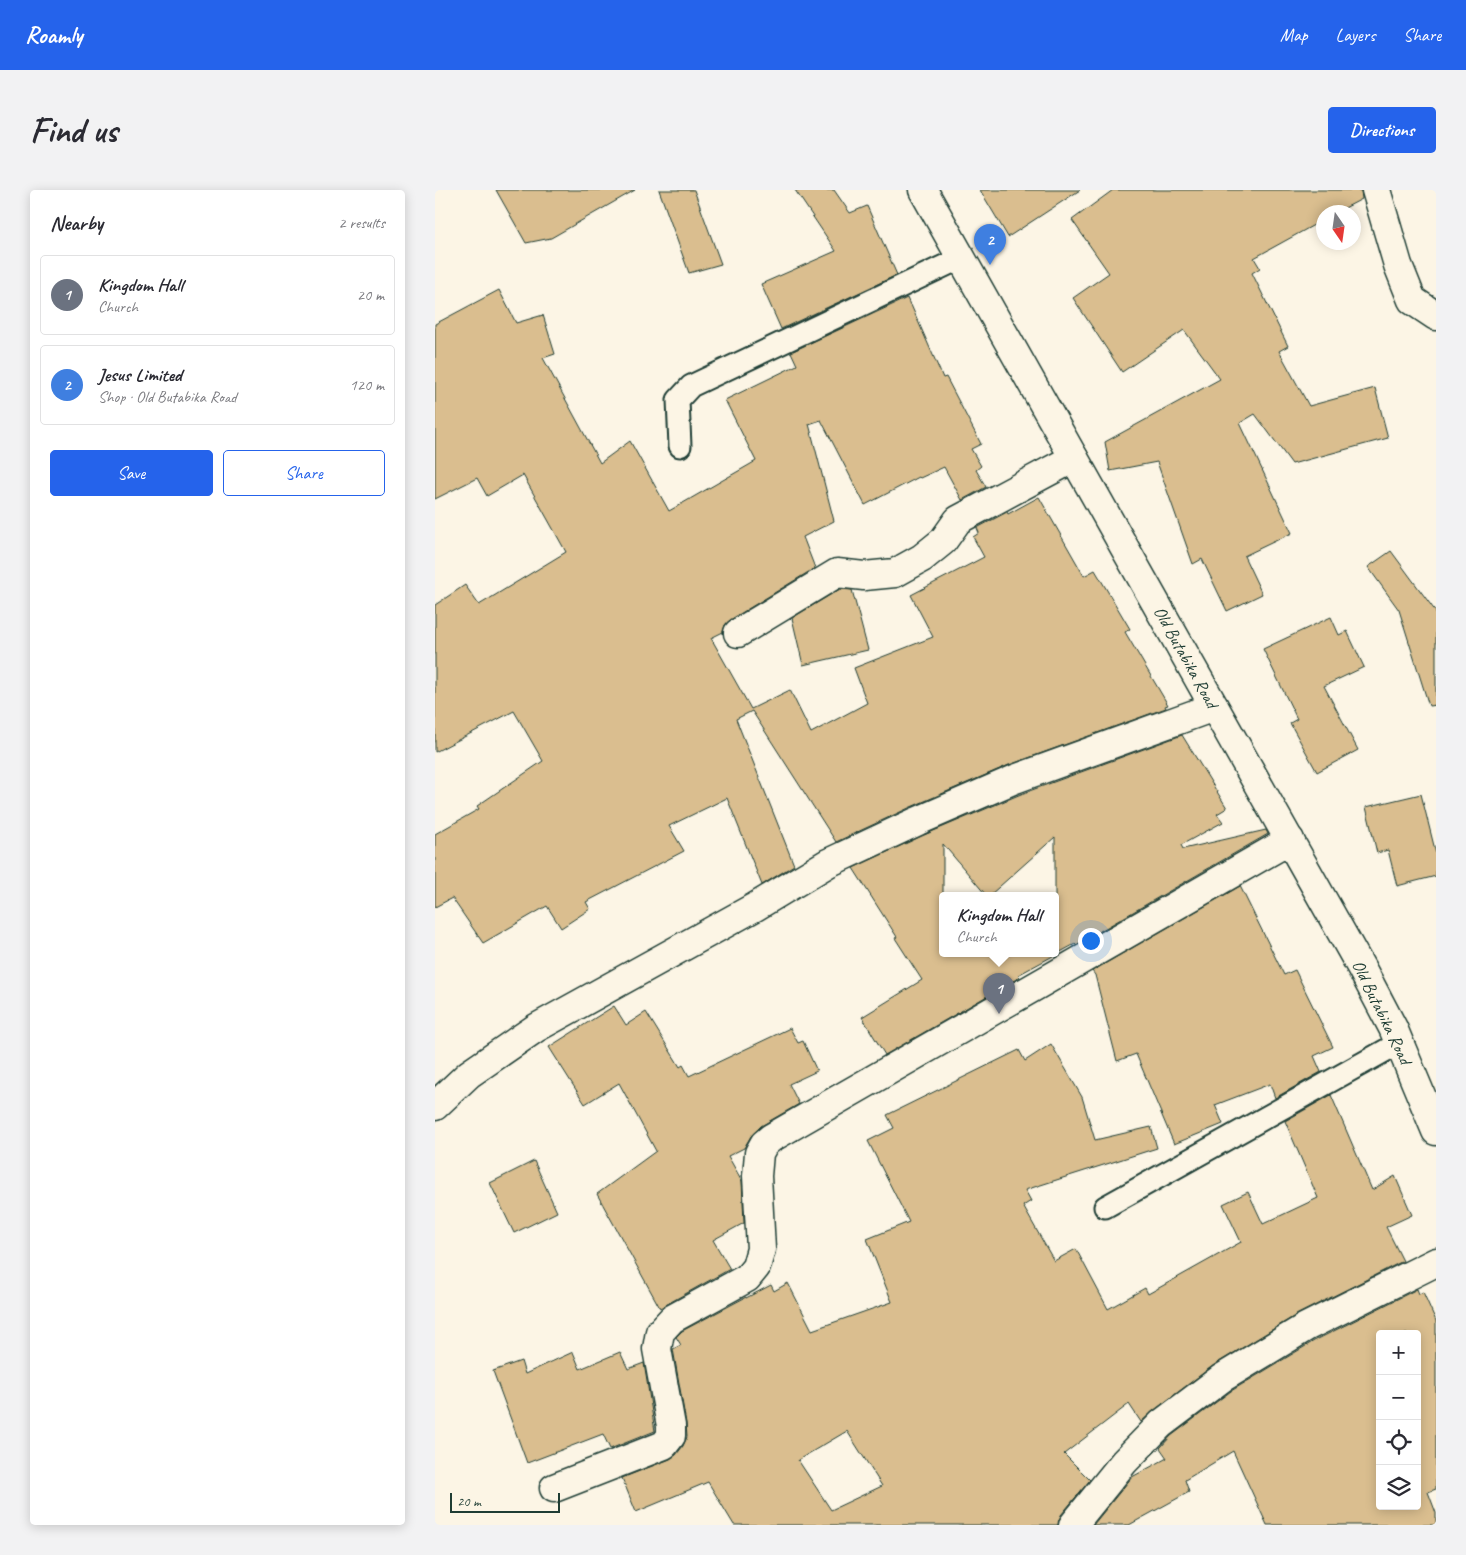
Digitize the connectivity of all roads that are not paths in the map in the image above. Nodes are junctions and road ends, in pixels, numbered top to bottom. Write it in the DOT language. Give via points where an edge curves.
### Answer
graph roads {
  1 [pos="923,190"];
  2 [pos="1377,190"];
  3 [pos="961,258"];
  4 [pos="1436,316"];
  5 [pos="680,446"];
  6 [pos="1074,458"];
  7 [pos="738,633"];
  8 [pos="1214,707"];
  9 [pos="1290,840"];
  10 [pos="1399,1043"];
  11 [pos="435,1106"];
  12 [pos="1436,1131"];
  13 [pos="1105,1207"];
  14 [pos="1436,1262"];
  15 [pos="554,1488"];
  16 [pos="1073,1525"];
  1 -- 3 [label="street, Old Butabika Road"];
  2 -- 4 [label="street" via="1398,266 1412,300"];
  3 -- 5 [label="lane" via="691,386 678,400"];
  3 -- 6 [label="street, Old Butabika Road"];
  6 -- 7 [label="street" via="958,520 943,541 895,574 864,576 837,572"];
  6 -- 8 [label="street, Old Butabika Road"];
  8 -- 9 [label="street, Old Butabika Road"];
  8 -- 11 [label="street" via="1015,779 828,863 536,1028 469,1074"];
  9 -- 10 [label="street, Old Butabika Road"];
  9 -- 15 [label="street" via="764,1144 759,1153 757,1176 761,1249 756,1267 747,1278 672,1319 660,1332 657,1349 671,1436 664,1445"];
  10 -- 12 [label="street, Old Butabika Road"];
  10 -- 13 [label="lane"];
  14 -- 16 [label="street" via="1306,1327 1222,1378 1161,1424 1124,1462"];
}
